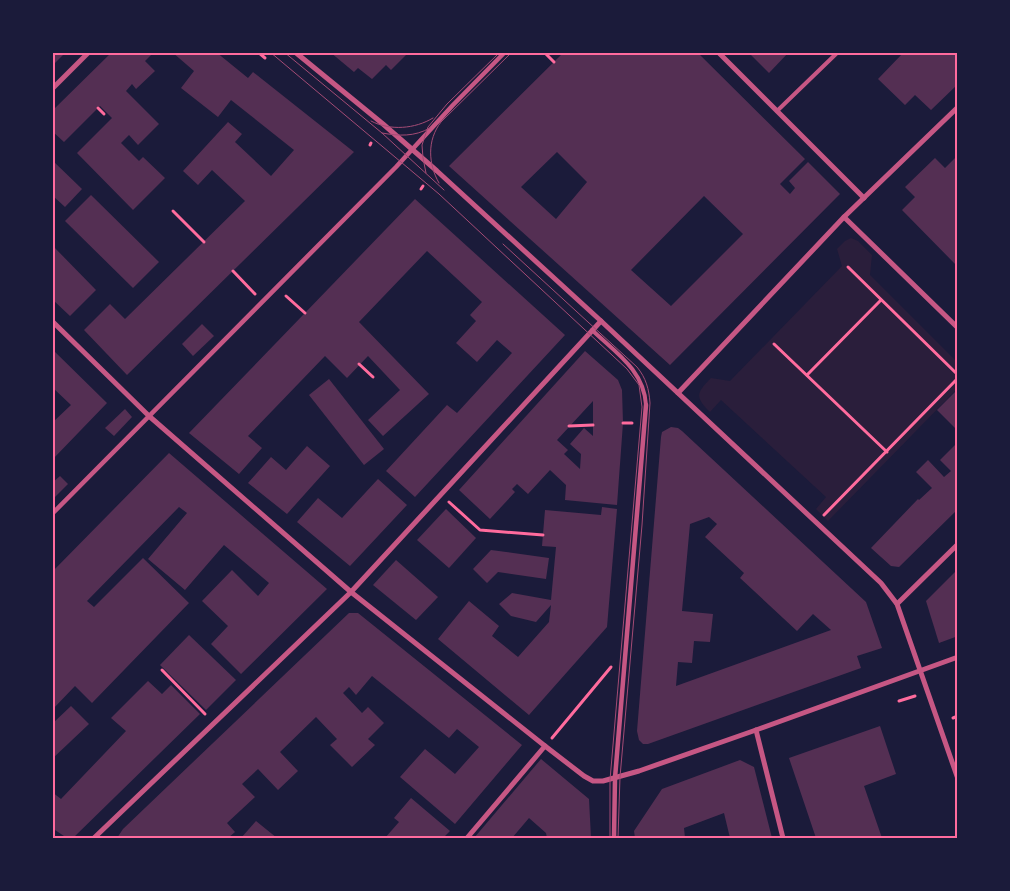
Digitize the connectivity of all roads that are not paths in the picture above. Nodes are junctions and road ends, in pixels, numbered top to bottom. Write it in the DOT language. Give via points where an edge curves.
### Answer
graph roads {
  1 [pos="89,52"];
  2 [pos="295,52"];
  3 [pos="505,52"];
  4 [pos="718,52"];
  5 [pos="838,52"];
  6 [pos="52,89"];
  7 [pos="958,108"];
  8 [pos="777,111"];
  9 [pos="412,149"];
  10 [pos="864,198"];
  11 [pos="844,217"];
  12 [pos="52,320"];
  13 [pos="601,321"];
  14 [pos="958,328"];
  15 [pos="592,330"];
  16 [pos="678,393"];
  17 [pos="646,405"];
  18 [pos="149,416"];
  19 [pos="52,514"];
  20 [pos="958,544"];
  21 [pos="351,592"];
  22 [pos="897,604"];
  23 [pos="958,657"];
  24 [pos="920,671"];
  25 [pos="756,730"];
  26 [pos="545,746"];
  27 [pos="615,778"];
  28 [pos="958,779"];
  29 [pos="94,838"];
  30 [pos="467,838"];
  31 [pos="614,838"];
  32 [pos="783,838"];
  1 -- 6 [label="street"];
  2 -- 9 [label="street"];
  3 -- 9 [label="street"];
  4 -- 8 [label="street"];
  5 -- 8 [label="lane"];
  7 -- 10 [label="street"];
  8 -- 10 [label="street"];
  9 -- 13 [label="street"];
  9 -- 18 [label="street"];
  10 -- 11 [label="street"];
  11 -- 14 [label="street"];
  11 -- 16 [label="street"];
  12 -- 18 [label="street"];
  13 -- 15 [label="street"];
  13 -- 16 [label="street"];
  15 -- 17 [label="lane" via="634,369 642,383"];
  15 -- 21 [label="street"];
  16 -- 22 [label="street" via="881,583"];
  17 -- 27 [label="street"];
  18 -- 19 [label="street"];
  18 -- 21 [label="street"];
  20 -- 22 [label="street"];
  21 -- 26 [label="street"];
  21 -- 29 [label="street"];
  22 -- 24 [label="street"];
  23 -- 24 [label="street"];
  24 -- 25 [label="street"];
  24 -- 28 [label="street"];
  25 -- 27 [label="street"];
  25 -- 32 [label="street"];
  26 -- 27 [label="street" via="592,781"];
  26 -- 30 [label="street"];
  27 -- 31 [label="street"];
}
